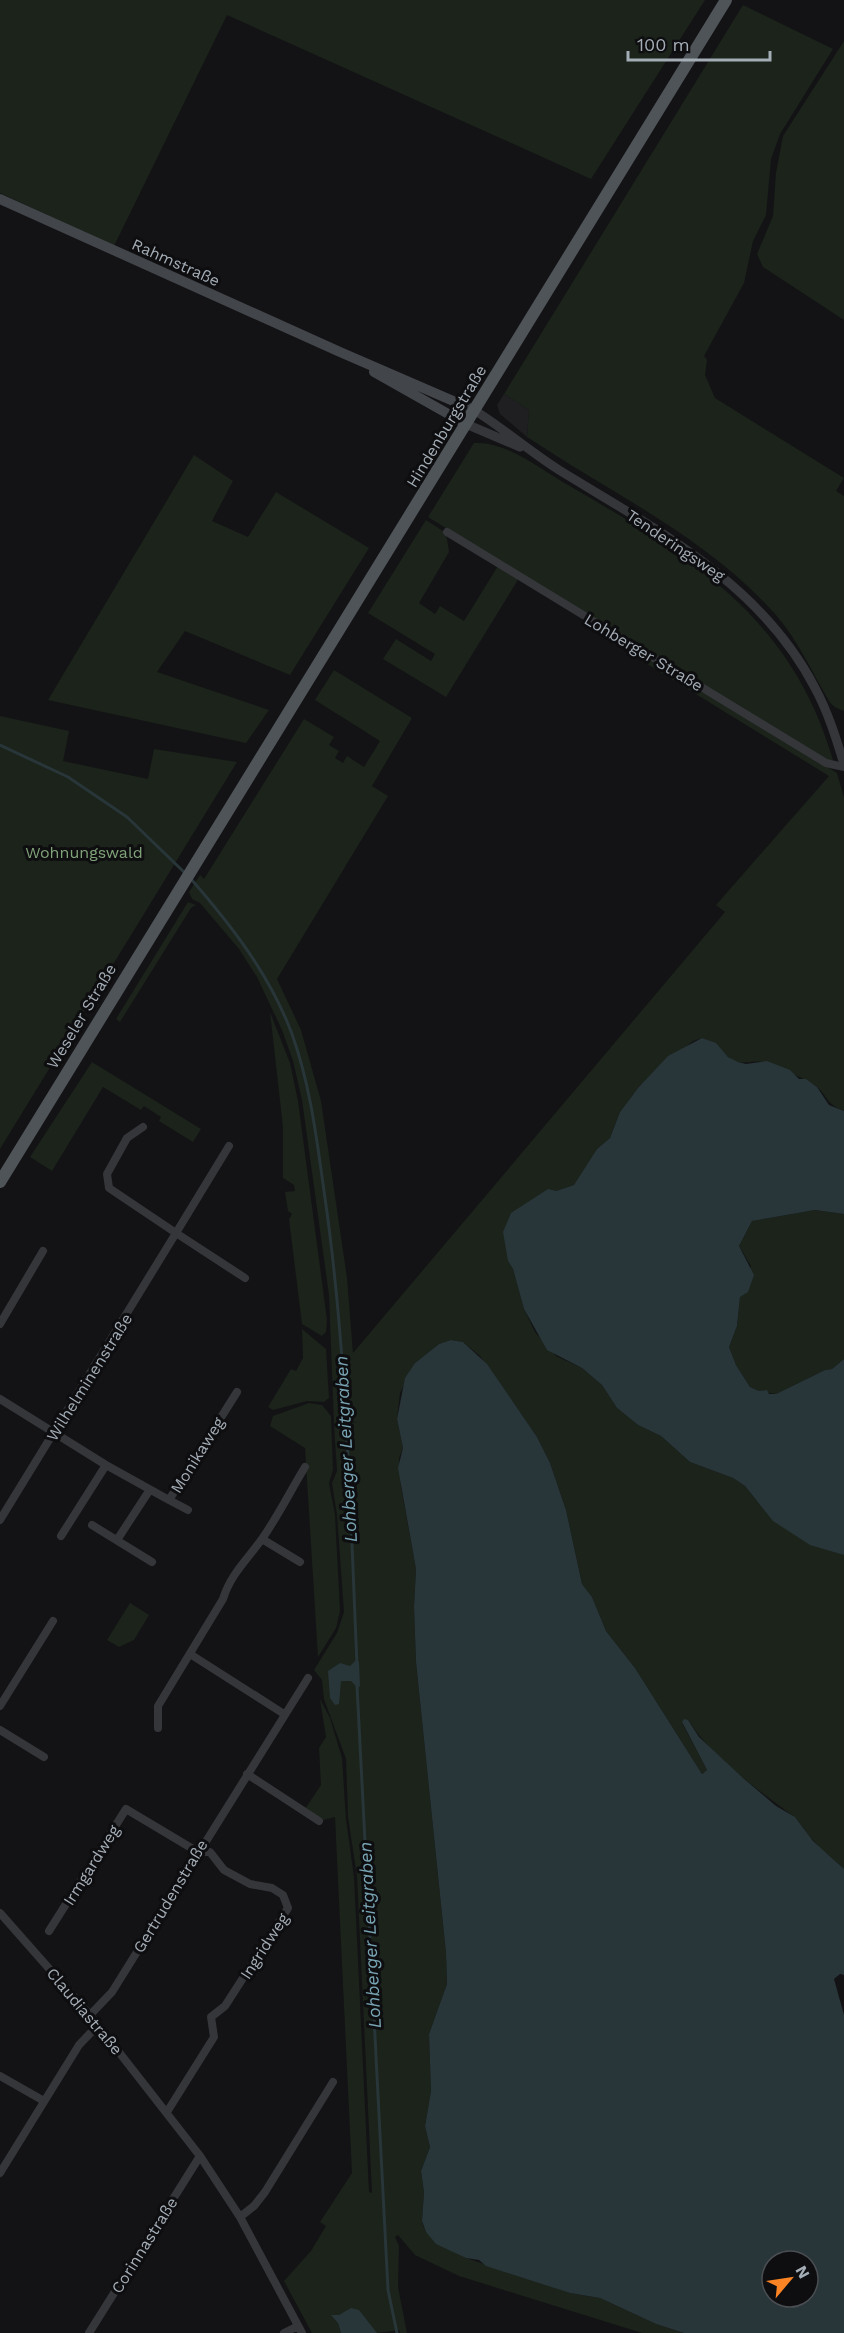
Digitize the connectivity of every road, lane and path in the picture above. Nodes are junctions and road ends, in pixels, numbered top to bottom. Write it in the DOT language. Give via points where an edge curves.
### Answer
graph roads {
  1 [pos="726,0"];
  2 [pos="0,199"];
  3 [pos="340,352"];
  4 [pos="474,410"];
  5 [pos="466,424"];
  6 [pos="527,450"];
  7 [pos="447,532"];
  8 [pos="844,766"];
  9 [pos="193,868"];
  10 [pos="143,1127"];
  11 [pos="229,1146"];
  12 [pos="0,1182"];
  13 [pos="176,1233"];
  14 [pos="43,1251"];
  15 [pos="245,1278"];
  16 [pos="0,1324"];
  17 [pos="237,1392"];
  18 [pos="0,1399"];
  19 [pos="54,1434"];
  20 [pos="106,1465"];
  21 [pos="305,1467"];
  22 [pos="149,1491"];
  23 [pos="169,1500"];
  24 [pos="188,1510"];
  25 [pos="0,1520"];
  26 [pos="92,1525"];
  27 [pos="61,1536"];
  28 [pos="262,1539"];
  29 [pos="117,1540"];
  30 [pos="300,1562"];
  31 [pos="152,1563"];
  32 [pos="53,1620"];
  33 [pos="190,1654"];
  34 [pos="308,1678"];
  35 [pos="4,1690"];
  36 [pos="0,1706"];
  37 [pos="284,1714"];
  38 [pos="158,1728"];
  39 [pos="0,1730"];
  40 [pos="44,1757"];
  41 [pos="246,1774"];
  42 [pos="319,1821"];
  43 [pos="198,1852"];
  44 [pos="0,1913"];
  45 [pos="50,1931"];
  46 [pos="90,2015"];
  47 [pos="98,2025"];
  48 [pos="0,2076"];
  49 [pos="333,2082"];
  50 [pos="44,2101"];
  51 [pos="167,2112"];
  52 [pos="200,2156"];
  53 [pos="0,2174"];
  54 [pos="240,2217"];
  55 [pos="300,2329"];
  56 [pos="89,2333"];
  57 [pos="284,2333"];
  1 -- 4 [label="main road, Hindenburgstraße"];
  2 -- 3 [label="main road, Rahmstraße"];
  3 -- 4 [label="main road, Rahmstraße"];
  3 -- 5 [label="main road, Rahmstraße"];
  4 -- 5 [label="main road, Hindenburgstraße"];
  4 -- 6 [label="street, Tenderingsweg"];
  5 -- 6 [label="street, Tenderingsweg"];
  5 -- 9 [label="main road, Hindenburgstraße"];
  6 -- 8 [label="street, Tenderingsweg" via="700,558 748,599 815,687"];
  7 -- 8 [label="street, Lohberger Straße" via="826,764"];
  9 -- 12 [label="main road, Weseler Straße"];
  10 -- 13 [label="street" via="127,1138 107,1174 109,1188"];
  11 -- 13 [label="street, Wilhelminenstraße"];
  13 -- 15 [label="street"];
  13 -- 19 [label="street, Wilhelminenstraße"];
  14 -- 16 [label="street"];
  17 -- 23 [label="street, Monikaweg"];
  18 -- 19 [label="street, Monikaweg"];
  19 -- 20 [label="street, Monikaweg"];
  19 -- 25 [label="street, Wilhelminenstraße"];
  20 -- 22 [label="street, Monikaweg"];
  20 -- 27 [label="street"];
  21 -- 28 [label="street"];
  22 -- 23 [label="street, Monikaweg"];
  22 -- 29 [label="street, Monikaweg"];
  23 -- 24 [label="street"];
  26 -- 29 [label="street"];
  28 -- 30 [label="street"];
  28 -- 33 [label="street" via="227,1584 223,1599"];
  29 -- 31 [label="street"];
  32 -- 35 [label="street"];
  33 -- 37 [label="street"];
  33 -- 38 [label="street" via="158,1706"];
  34 -- 37 [label="street, Gertrudenstraße"];
  35 -- 36 [label="street"];
  37 -- 41 [label="street, Gertrudenstraße"];
  39 -- 40 [label="street"];
  41 -- 42 [label="street"];
  41 -- 43 [label="street, Gertrudenstraße"];
  43 -- 45 [label="street, Irmgardweg" via="126,1809"];
  43 -- 46 [label="street, Gertrudenstraße" via="112,1992"];
  43 -- 51 [label="street, Ingridweg" via="210,1852 224,1870 250,1884 272,1888 283,1895 288,1908 225,2006 211,2017 214,2037 208,2050"];
  44 -- 46 [label="street, Claudiastraße"];
  46 -- 47 [label="street, Claudiastraße"];
  47 -- 50 [label="street" via="79,2044"];
  47 -- 51 [label="street, Claudiastraße"];
  48 -- 50 [label="street"];
  49 -- 54 [label="street" via="265,2192"];
  50 -- 53 [label="street"];
  51 -- 52 [label="street, Claudiastraße"];
  52 -- 54 [label="street, Claudiastraße"];
  52 -- 56 [label="street, Corinnastraße"];
  54 -- 55 [label="street, Claudiastraße"];
  55 -- 57 [label="street"];
}
